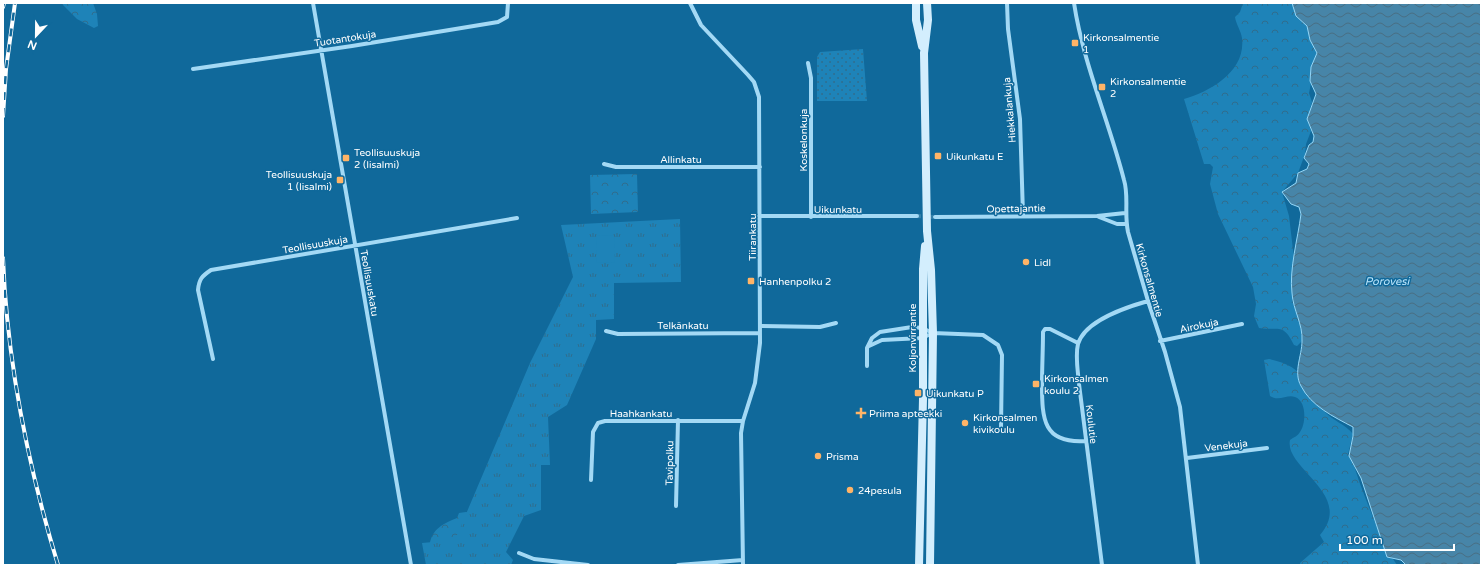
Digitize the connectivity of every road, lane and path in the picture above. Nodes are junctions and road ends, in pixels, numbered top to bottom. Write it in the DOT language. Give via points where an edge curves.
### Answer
graph roads {
  1 [pos="313,3"];
  2 [pos="508,3"];
  3 [pos="690,3"];
  4 [pos="916,3"];
  5 [pos="927,3"];
  6 [pos="1007,3"];
  7 [pos="1074,3"];
  8 [pos="322,50"];
  9 [pos="924,53"];
  10 [pos="808,63"];
  11 [pos="193,69"];
  12 [pos="604,164"];
  13 [pos="760,167"];
  14 [pos="1125,213"];
  15 [pos="1023,215"];
  16 [pos="759,216"];
  17 [pos="917,216"];
  18 [pos="1097,216"];
  19 [pos="810,217"];
  20 [pos="935,217"];
  21 [pos="517,218"];
  22 [pos="1126,224"];
  23 [pos="927,231"];
  24 [pos="355,245"];
  25 [pos="1148,302"];
  26 [pos="836,322"];
  27 [pos="1242,324"];
  28 [pos="760,326"];
  29 [pos="922,328"];
  30 [pos="606,331"];
  31 [pos="760,333"];
  32 [pos="933,333"];
  33 [pos="922,338"];
  34 [pos="1160,341"];
  35 [pos="1078,343"];
  36 [pos="868,348"];
  37 [pos="213,359"];
  38 [pos="867,366"];
  39 [pos="678,420"];
  40 [pos="743,421"];
  41 [pos="1001,427"];
  42 [pos="1086,441"];
  43 [pos="1267,448"];
  44 [pos="1187,458"];
  45 [pos="591,480"];
  46 [pos="676,506"];
  47 [pos="519,553"];
  48 [pos="743,560"];
  49 [pos="411,565"];
  50 [pos="588,565"];
  51 [pos="678,565"];
  52 [pos="743,565"];
  53 [pos="919,565"];
  54 [pos="930,565"];
  55 [pos="1102,565"];
  56 [pos="1198,565"];
  1 -- 8 [label="street, Teollisuuskatu"];
  2 -- 8 [label="street, Tuotantokuja" via="507,17 498,22"];
  3 -- 13 [label="street, Tiirankatu" via="701,25 748,75 757,90"];
  4 -- 9 [label="main road" via="916,20"];
  5 -- 9 [label="main road" via="928,20"];
  6 -- 15 [label="street, Hiekkalankuja" via="1020,118"];
  7 -- 14 [label="street, Kirkonsalmentie" via="1083,45 1125,181"];
  8 -- 11 [label="street, Tuotantokuja"];
  8 -- 24 [label="street, Teollisuuskatu"];
  9 -- 23 [label="main road, Koljonvirrantie"];
  10 -- 19 [label="street, Koskelonkuja" via="811,78"];
  12 -- 13 [label="street, Allinkatu" via="616,167"];
  13 -- 16 [label="street, Tiirankatu"];
  14 -- 18 [label="street, Opettajantie"];
  14 -- 22 [label="street, Kirkonsalmentie"];
  15 -- 18 [label="street, Opettajantie"];
  15 -- 20 [label="street, Opettajantie"];
  16 -- 19 [label="street, Uikunkatu"];
  16 -- 28 [label="street, Tiirankatu"];
  17 -- 19 [label="street, Uikunkatu"];
  18 -- 22 [label="street, Opettajantie" via="1117,224"];
  21 -- 24 [label="street, Teollisuuskuja"];
  22 -- 25 [label="street, Kirkonsalmentie"];
  23 -- 29 [label="main road, Koljonvirrantie" via="923,269"];
  23 -- 32 [label="main road, Koljonvirrantie"];
  24 -- 37 [label="street, Teollisuuskuja" via="211,270 203,275 198,290"];
  24 -- 49 [label="street, Teollisuuskatu"];
  25 -- 34 [label="street, Kirkonsalmentie"];
  25 -- 35 [label="street" via="1109,315 1086,331"];
  26 -- 28 [label="street" via="820,326"];
  27 -- 34 [label="street, Airokuja"];
  28 -- 31 [label="street, Tiirankatu"];
  29 -- 32 [label="street"];
  29 -- 33 [label="main road, Koljonvirrantie"];
  29 -- 36 [label="street" via="880,332 872,338"];
  30 -- 31 [label="street, Telkänkatu" via="618,334"];
  31 -- 40 [label="street, Tiirankatu" via="755,383"];
  32 -- 33 [label="street"];
  32 -- 41 [label="street" via="983,335 998,345 1002,355"];
  32 -- 54 [label="main road, Koljonvirrantie"];
  33 -- 36 [label="street" via="882,340"];
  33 -- 53 [label="main road, Koljonvirrantie"];
  34 -- 44 [label="street, Kirkonsalmentie" via="1176,391"];
  35 -- 42 [label="street, Koulutie" via="1077,363"];
  35 -- 42 [label="street" via="1050,329 1043,332 1042,412 1047,426 1057,436 1069,441"];
  36 -- 38 [label="street"];
  39 -- 40 [label="street, Haahkankatu"];
  39 -- 45 [label="street, Haahkankatu" via="598,423 593,432"];
  39 -- 46 [label="street, Tavipolku"];
  40 -- 48 [label="street, Tiirankatu"];
  42 -- 55 [label="street, Koulutie"];
  43 -- 44 [label="street, Venekuja"];
  44 -- 56 [label="street, Kirkonsalmentie"];
  47 -- 50 [label="street" via="534,559"];
  48 -- 51 [label="street"];
  48 -- 52 [label="street, Tiirankatu"];
}
